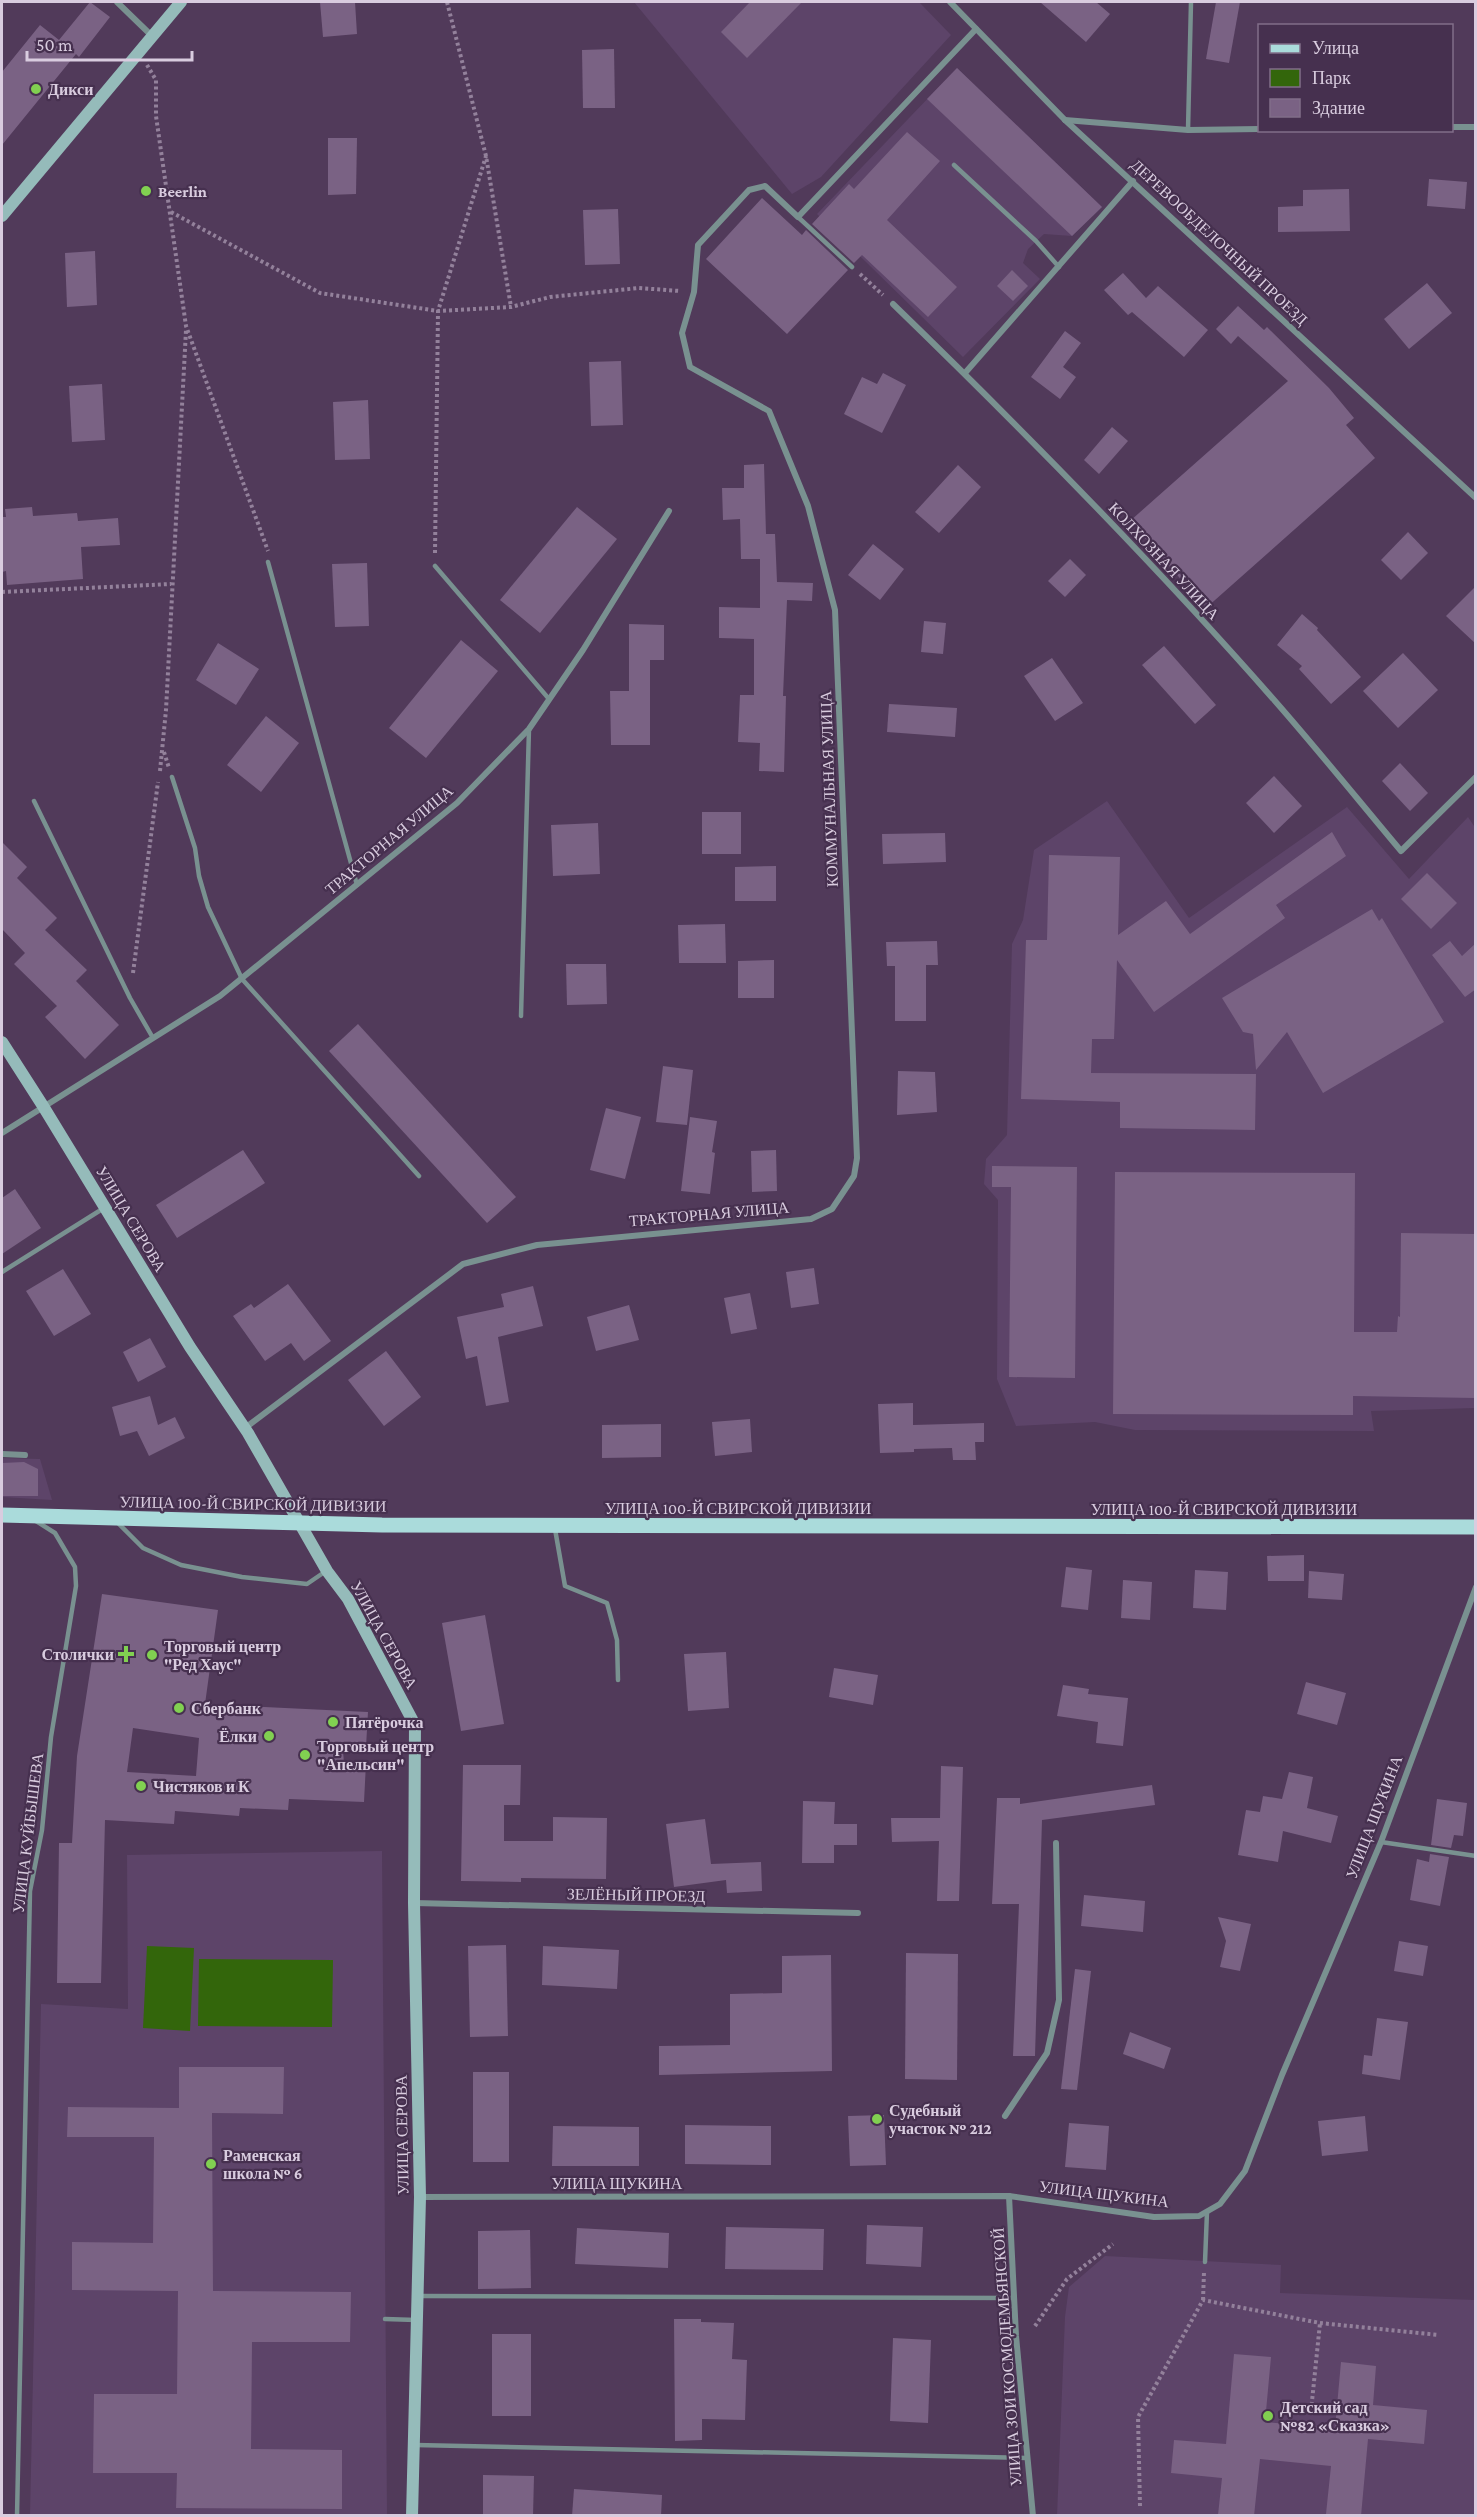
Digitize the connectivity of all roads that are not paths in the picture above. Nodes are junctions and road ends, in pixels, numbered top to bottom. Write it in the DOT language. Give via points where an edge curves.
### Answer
graph roads {
  1 [pos="117,2"];
  2 [pos="181,2"];
  3 [pos="950,2"];
  4 [pos="1191,2"];
  5 [pos="976,29"];
  6 [pos="152,36"];
  7 [pos="1065,120"];
  8 [pos="1453,127"];
  9 [pos="1476,127"];
  10 [pos="1258,129"];
  11 [pos="1188,130"];
  12 [pos="954,165"];
  13 [pos="1133,181"];
  14 [pos="2,216"];
  15 [pos="798,217"];
  16 [pos="852,267"];
  17 [pos="1059,267"];
  18 [pos="893,304"];
  19 [pos="965,374"];
  20 [pos="1476,498"];
  21 [pos="669,511"];
  22 [pos="267,562"];
  23 [pos="435,566"];
  24 [pos="549,699"];
  25 [pos="529,729"];
  26 [pos="172,777"];
  27 [pos="1476,777"];
  28 [pos="34,801"];
  29 [pos="357,885"];
  30 [pos="242,980"];
  31 [pos="521,1017"];
  32 [pos="153,1038"];
  33 [pos="2,1042"];
  34 [pos="43,1106"];
  35 [pos="2,1133"];
  36 [pos="419,1176"];
  37 [pos="854,1176"];
  38 [pos="105,1207"];
  39 [pos="2,1272"];
  40 [pos="245,1428"];
  41 [pos="2,1454"];
  42 [pos="25,1455"];
  43 [pos="2,1515"];
  44 [pos="28,1515"];
  45 [pos="113,1518"];
  46 [pos="301,1524"];
  47 [pos="555,1526"];
  48 [pos="1476,1527"];
  49 [pos="327,1571"];
  50 [pos="1476,1587"];
  51 [pos="618,1680"];
  52 [pos="1381,1842"];
  53 [pos="1056,1843"];
  54 [pos="1476,1856"];
  55 [pos="414,1904"];
  56 [pos="858,1913"];
  57 [pos="1005,2116"];
  58 [pos="1008,2196"];
  59 [pos="420,2197"];
  60 [pos="1208,2211"];
  61 [pos="1205,2262"];
  62 [pos="417,2296"];
  63 [pos="1014,2298"];
  64 [pos="386,2319"];
  65 [pos="417,2320"];
  66 [pos="414,2445"];
  67 [pos="1027,2458"];
  68 [pos="17,2516"];
  69 [pos="412,2516"];
  70 [pos="1032,2516"];
  1 -- 6 [label="street"];
  2 -- 6 [label="street"];
  3 -- 5 [label="street, ДЕРЕВООБДЕЛОЧНЫЙ ПРОЕЗД"];
  4 -- 11 [label="lane"];
  5 -- 7 [label="street, ДЕРЕВООБДЕЛОЧНЫЙ ПРОЕЗД"];
  5 -- 15 [label="street"];
  6 -- 14 [label="street"];
  7 -- 11 [label="street"];
  7 -- 13 [label="street, ДЕРЕВООБДЕЛОЧНЫЙ ПРОЕЗД"];
  8 -- 9 [label="street"];
  10 -- 11 [label="street"];
  12 -- 17 [label="lane"];
  13 -- 17 [label="street"];
  13 -- 20 [label="street, ДЕРЕВООБДЕЛОЧНЫЙ ПРОЕЗД"];
  15 -- 16 [label="lane"];
  15 -- 37 [label="street, КОММУНАЛЬНАЯ УЛИЦА" via="765,186 749,190 698,245 693,292 682,333 690,367 769,411 808,506 835,610"];
  17 -- 19 [label="street"];
  18 -- 19 [label="street, КОЛХОЗНАЯ УЛИЦА"];
  19 -- 27 [label="street, КОЛХОЗНАЯ УЛИЦА" via="1149,563 1267,692 1401,850"];
  21 -- 24 [label="street, ТРАКТОРНАЯ УЛИЦА"];
  22 -- 29 [label="lane"];
  23 -- 24 [label="lane"];
  24 -- 25 [label="street, ТРАКТОРНАЯ УЛИЦА"];
  25 -- 29 [label="street, ТРАКТОРНАЯ УЛИЦА" via="457,803"];
  25 -- 31 [label="lane"];
  26 -- 30 [label="lane" via="195,848 208,907"];
  28 -- 32 [label="lane"];
  29 -- 30 [label="street, ТРАКТОРНАЯ УЛИЦА"];
  30 -- 32 [label="street, ТРАКТОРНАЯ УЛИЦА"];
  30 -- 36 [label="lane"];
  32 -- 34 [label="street, ТРАКТОРНАЯ УЛИЦА"];
  33 -- 34 [label="street, УЛИЦА СЕРОВА"];
  34 -- 35 [label="street"];
  34 -- 38 [label="street, УЛИЦА СЕРОВА"];
  37 -- 40 [label="street, ТРАКТОРНАЯ УЛИЦА" via="832,1209 811,1219 537,1245 463,1264"];
  38 -- 39 [label="lane"];
  38 -- 40 [label="street, УЛИЦА СЕРОВА" via="190,1347"];
  40 -- 46 [label="street, УЛИЦА СЕРОВА"];
  41 -- 42 [label="street"];
  43 -- 44 [label="main road, УЛИЦА 100-Й СВИРСКОЙ ДИВИЗИИ"];
  44 -- 45 [label="main road, УЛИЦА 100-Й СВИРСКОЙ ДИВИЗИИ"];
  44 -- 68 [label="lane, УЛИЦА КУЙБЫШЕВА" via="55,1533 75,1567 76,1586 30,1891"];
  45 -- 46 [label="main road, УЛИЦА 100-Й СВИРСКОЙ ДИВИЗИИ"];
  45 -- 49 [label="lane" via="143,1548 181,1565 307,1584"];
  46 -- 47 [label="main road, УЛИЦА 100-Й СВИРСКОЙ ДИВИЗИИ"];
  46 -- 49 [label="street, УЛИЦА СЕРОВА"];
  47 -- 48 [label="main road, УЛИЦА 100-Й СВИРСКОЙ ДИВИЗИИ"];
  47 -- 51 [label="lane" via="564,1586 607,1603 617,1640"];
  49 -- 55 [label="street, УЛИЦА СЕРОВА" via="348,1599 415,1725"];
  50 -- 52 [label="street, УЛИЦА ЩУКИНА"];
  52 -- 54 [label="lane"];
  52 -- 60 [label="street, УЛИЦА ЩУКИНА" via="1245,2171 1220,2204"];
  53 -- 57 [label="street" via="1059,2000 1047,2053"];
  55 -- 56 [label="street, ЗЕЛЁНЫЙ ПРОЕЗД"];
  55 -- 59 [label="street, УЛИЦА СЕРОВА"];
  58 -- 59 [label="street, УЛИЦА ЩУКИНА"];
  58 -- 60 [label="street, УЛИЦА ЩУКИНА" via="1154,2217 1199,2216"];
  58 -- 63 [label="street, УЛИЦА ЗОИ КОСМОДЕМЬЯНСКОЙ"];
  59 -- 62 [label="street, УЛИЦА СЕРОВА"];
  60 -- 61 [label="lane"];
  62 -- 63 [label="lane"];
  62 -- 65 [label="street, УЛИЦА СЕРОВА"];
  63 -- 67 [label="street, УЛИЦА ЗОИ КОСМОДЕМЬЯНСКОЙ"];
  64 -- 65 [label="lane"];
  65 -- 66 [label="street, УЛИЦА СЕРОВА"];
  66 -- 67 [label="lane"];
  66 -- 69 [label="street, УЛИЦА СЕРОВА"];
  67 -- 70 [label="street, УЛИЦА ЗОИ КОСМОДЕМЬЯНСКОЙ"];
}
